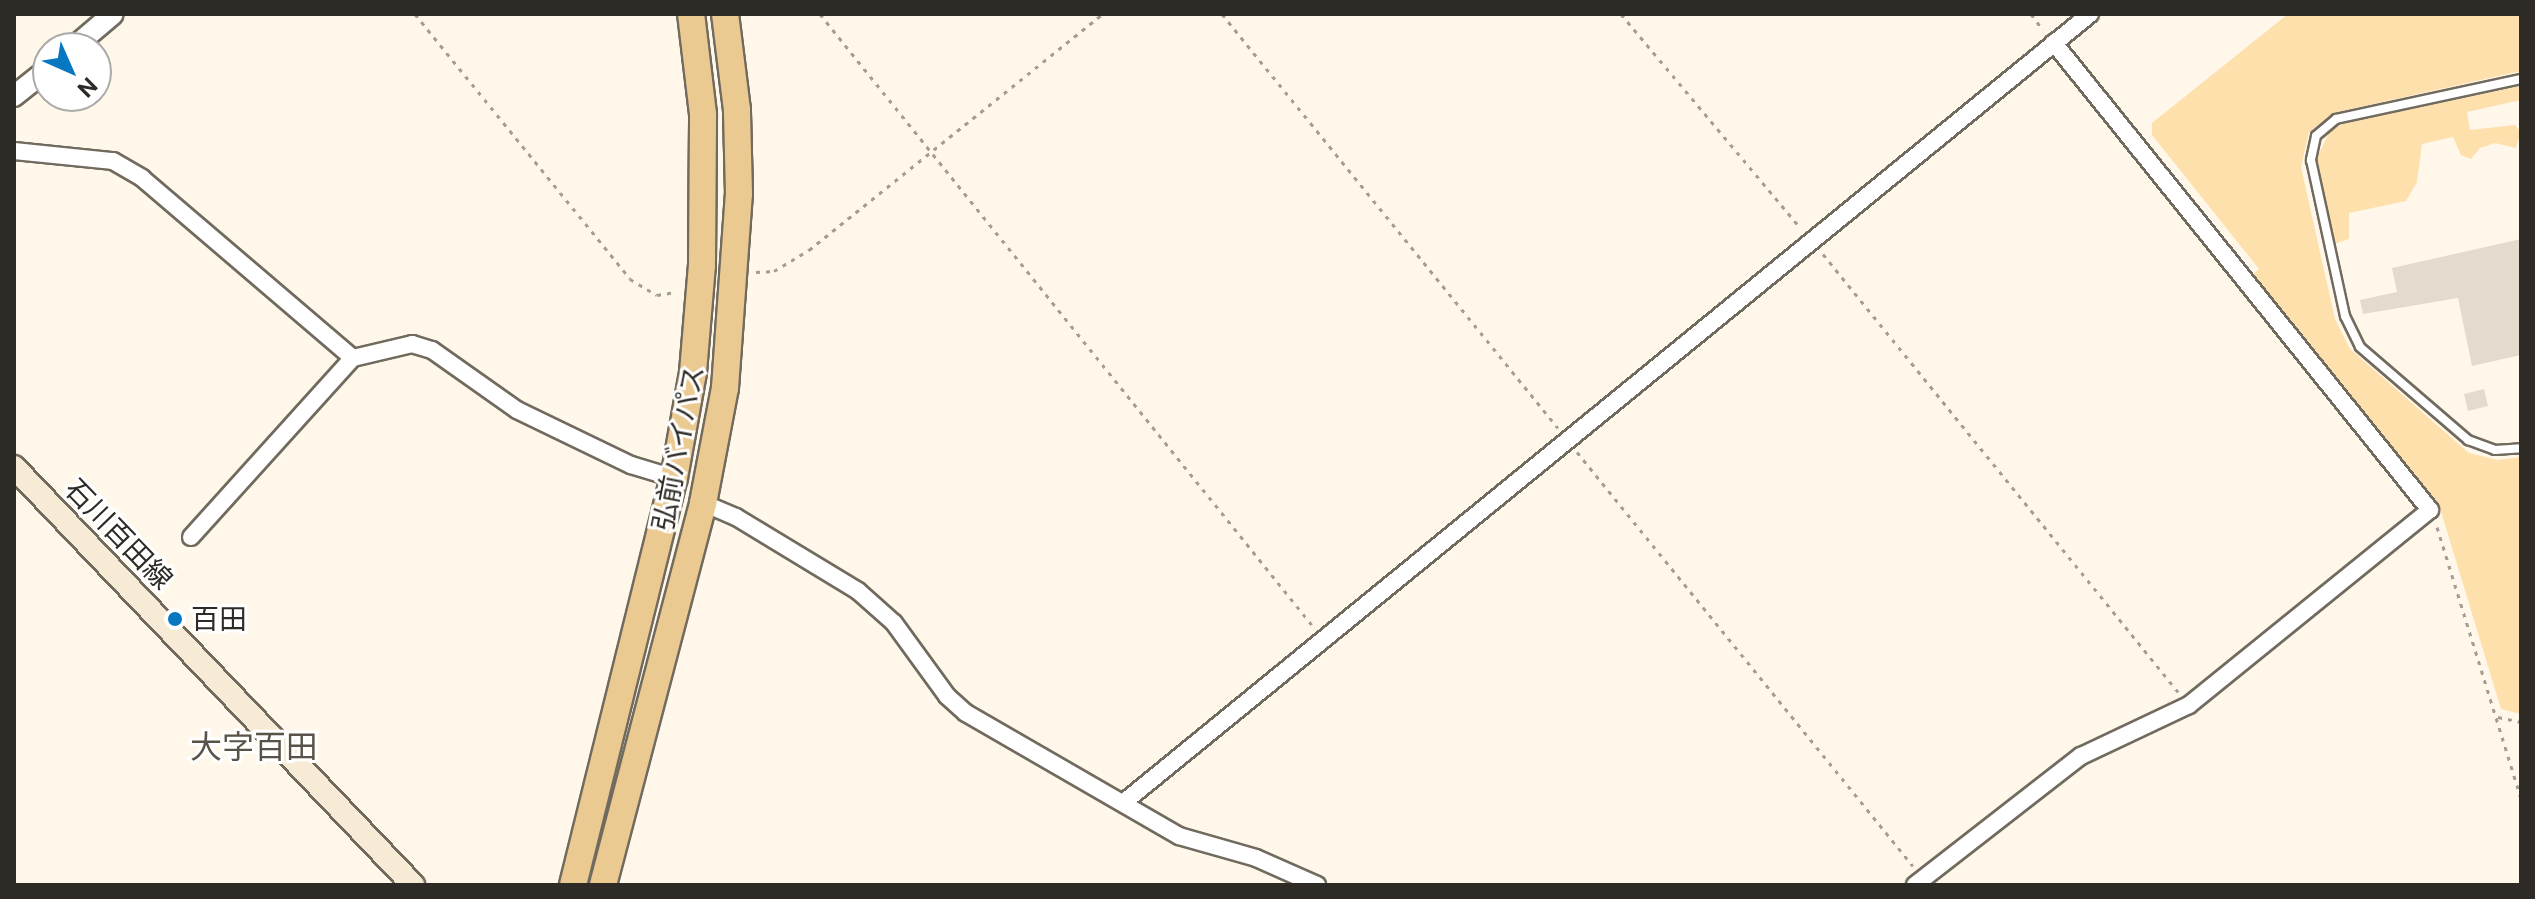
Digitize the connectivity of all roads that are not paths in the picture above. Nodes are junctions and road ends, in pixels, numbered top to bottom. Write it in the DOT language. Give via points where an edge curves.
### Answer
graph roads {
  1 [pos="113,14"];
  2 [pos="691,14"];
  3 [pos="725,14"];
  4 [pos="2090,14"];
  5 [pos="92,32"];
  6 [pos="2054,43"];
  7 [pos="2521,79"];
  8 [pos="32,82"];
  9 [pos="14,96"];
  10 [pos="14,151"];
  11 [pos="353,358"];
  12 [pos="2521,448"];
  13 [pos="14,467"];
  14 [pos="674,478"];
  15 [pos="703,503"];
  16 [pos="191,537"];
  17 [pos="1123,803"];
  18 [pos="1920,882"];
  19 [pos="413,885"];
  20 [pos="573,885"];
  21 [pos="603,885"];
  22 [pos="1317,885"];
  1 -- 5 [label="street"];
  2 -- 14 [label="highway, 弘前バイパス" via="703,114 700,289 693,372"];
  3 -- 15 [label="highway, 弘前バイパス" via="737,110 737,271 725,388"];
  4 -- 6 [label="street"];
  6 -- 17 [label="street"];
  6 -- 18 [label="street" via="2430,510 2189,705 2081,756"];
  7 -- 12 [label="lane" via="2336,119 2316,136 2311,160 2345,316 2360,347 2478,446"];
  8 -- 9 [label="street"];
  10 -- 11 [label="street" via="113,161 132,172"];
  11 -- 14 [label="street" via="412,344 432,350 517,410 631,465"];
  11 -- 16 [label="street"];
  13 -- 19 [label="main road, 石川百田線"];
  14 -- 20 [label="highway, 弘前バイパス"];
  15 -- 17 [label="street" via="736,517 858,591 894,623 947,696 966,713"];
  15 -- 21 [label="highway, 弘前バイパス"];
  17 -- 22 [label="street" via="1179,836 1256,858"];
}
